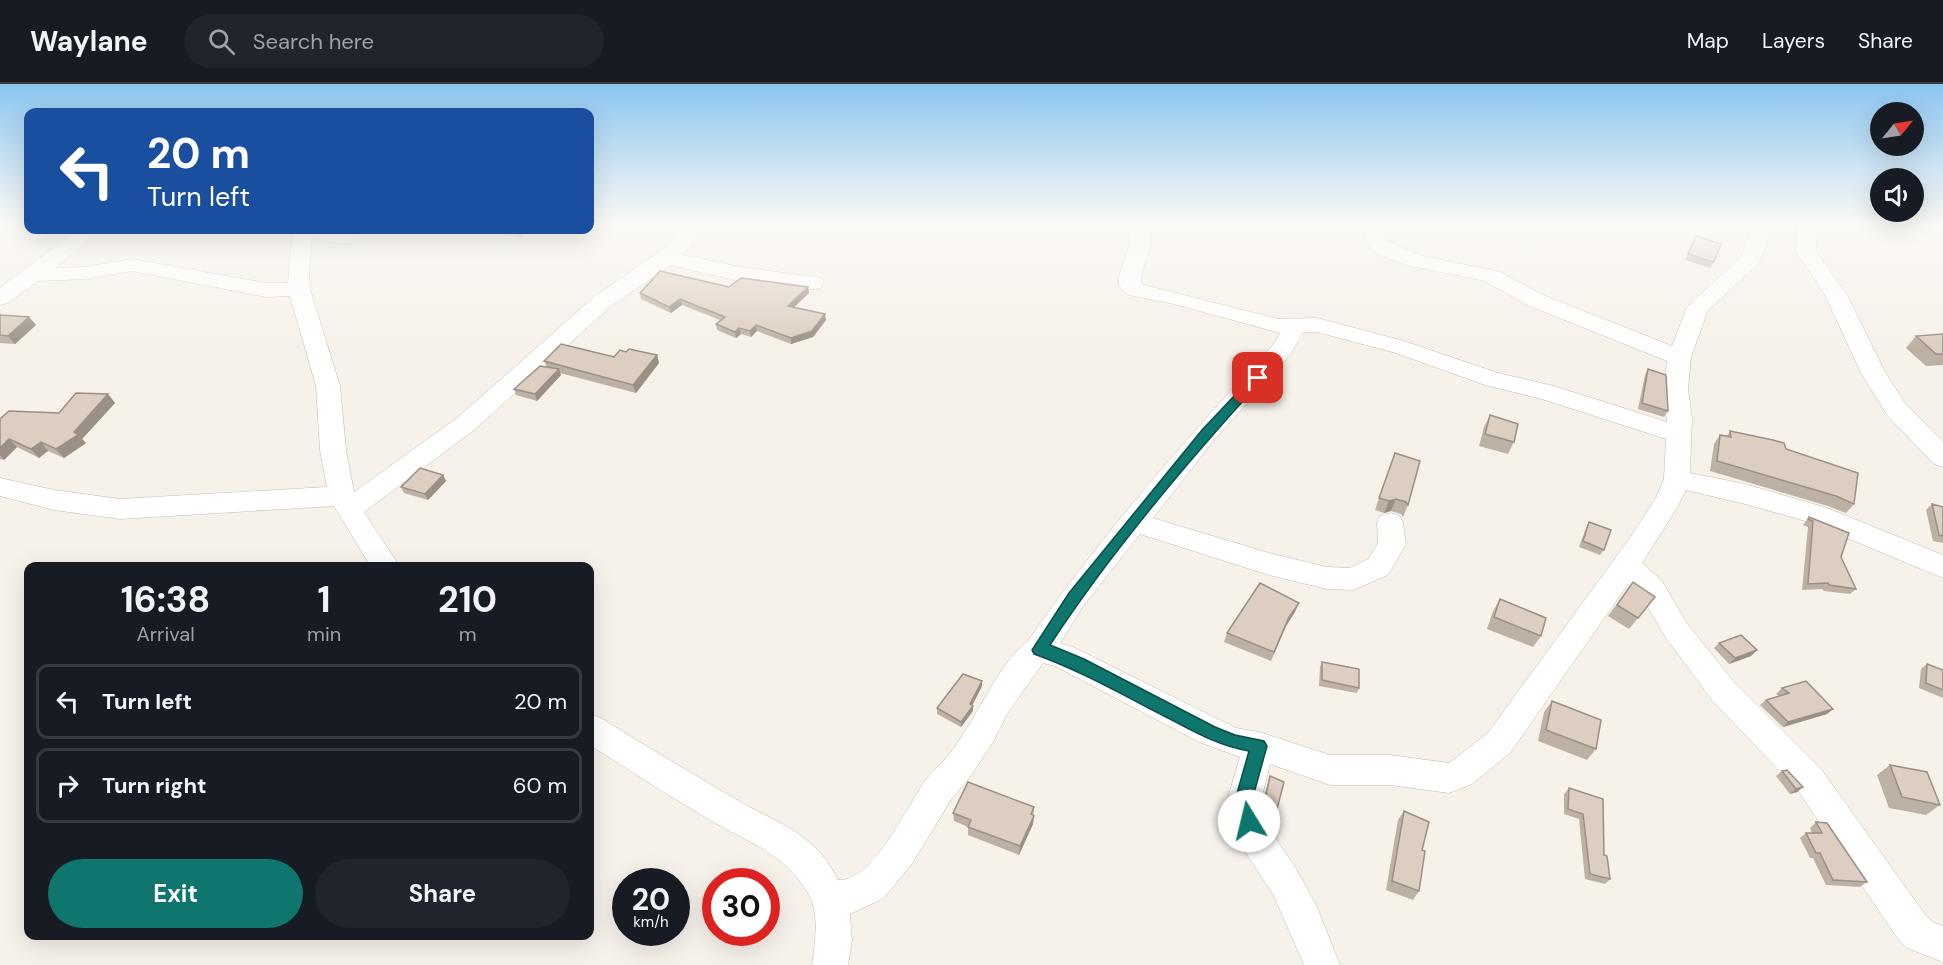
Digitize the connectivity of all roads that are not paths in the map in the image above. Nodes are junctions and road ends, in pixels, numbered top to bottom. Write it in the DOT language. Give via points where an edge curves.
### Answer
graph roads {
  1 [pos="44,266"];
  2 [pos="125,266"];
  3 [pos="138,266"];
  4 [pos="299,266"];
  5 [pos="658,266"];
  6 [pos="698,266"];
  7 [pos="1132,266"];
  8 [pos="1449,266"];
  9 [pos="1744,266"];
  10 [pos="1817,266"];
  11 [pos="33,275"];
  12 [pos="813,283"];
  13 [pos="299,289"];
  14 [pos="0,298"];
  15 [pos="1294,327"];
  16 [pos="1679,357"];
  17 [pos="1679,434"];
  18 [pos="1943,458"];
  19 [pos="1677,479"];
  20 [pos="0,487"];
  21 [pos="345,503"];
  22 [pos="1134,522"];
  23 [pos="1390,523"];
  24 [pos="383,562"];
  25 [pos="1626,566"];
  26 [pos="1943,567"];
  27 [pos="1039,650"];
  28 [pos="594,730"];
  29 [pos="1259,746"];
  30 [pos="830,897"];
  31 [pos="1943,944"];
  32 [pos="830,965"];
  33 [pos="1322,965"];
  1 -- 11 [label="street"];
  2 -- 11 [label="street"];
  3 -- 13 [label="street" via="266,290"];
  4 -- 13 [label="street"];
  5 -- 21 [label="street" via="604,301 444,441"];
  6 -- 12 [label="street"];
  7 -- 15 [label="street" via="1130,285 1137,290"];
  8 -- 16 [label="street" via="1487,274 1516,286 1534,300"];
  9 -- 16 [label="street" via="1698,307"];
  10 -- 18 [label="street" via="1836,295 1873,374 1896,409"];
  11 -- 14 [label="street"];
  13 -- 21 [label="street" via="328,386 333,450"];
  15 -- 17 [label="street" via="1317,325 1404,348 1459,369"];
  15 -- 22 [label="street" via="1282,350"];
  16 -- 17 [label="street"];
  17 -- 19 [label="street"];
  19 -- 25 [label="street" via="1668,501"];
  19 -- 26 [label="street" via="1818,515"];
  20 -- 21 [label="street" via="54,500 120,509"];
  21 -- 24 [label="street"];
  22 -- 23 [label="street" via="1269,564 1327,578 1353,579 1378,567 1392,544"];
  22 -- 27 [label="street" via="1074,597"];
  25 -- 29 [label="street" via="1499,743 1460,774 1449,778 1390,770 1330,770"];
  25 -- 31 [label="street" via="1652,589 1676,630 1723,691 1809,779 1911,926 1920,935"];
  27 -- 29 [label="street" via="1071,660 1210,732 1234,742"];
  27 -- 30 [label="street" via="996,705 959,767 940,787 894,860 872,886 847,898"];
  28 -- 30 [label="street" via="783,843 817,875"];
  29 -- 33 [label="street" via="1243,804 1256,839 1285,882"];
  30 -- 32 [label="street" via="834,915"];
}
